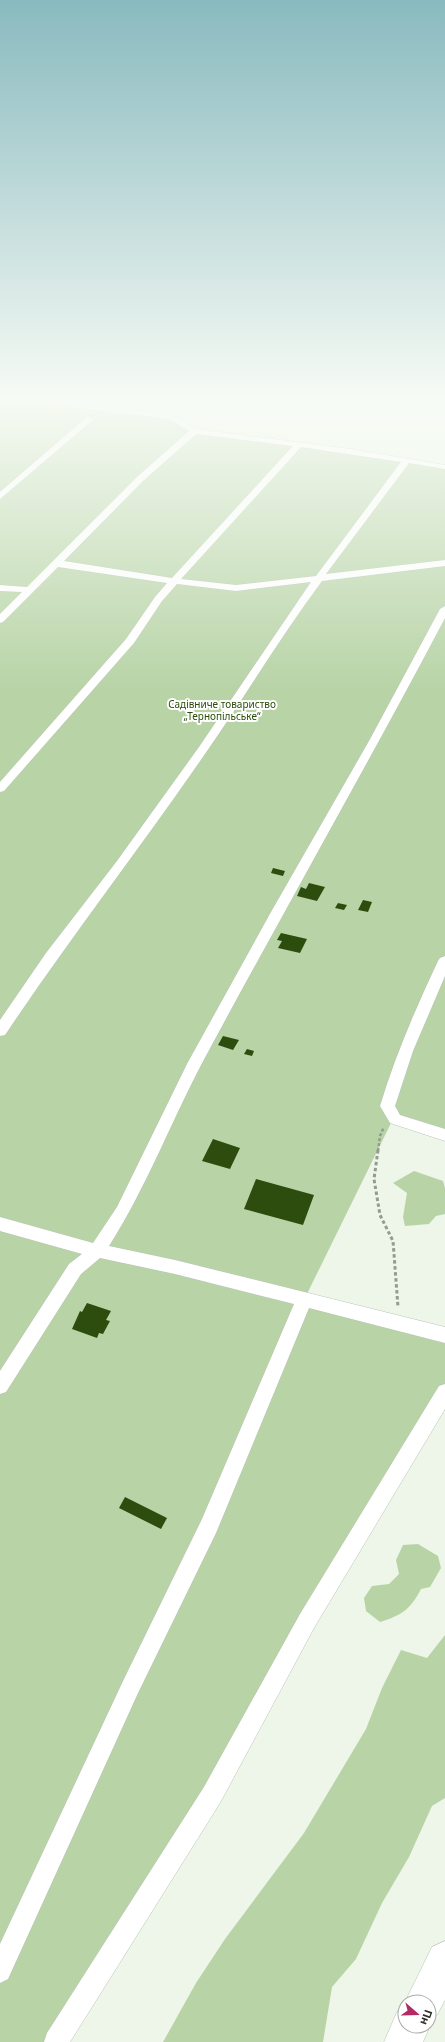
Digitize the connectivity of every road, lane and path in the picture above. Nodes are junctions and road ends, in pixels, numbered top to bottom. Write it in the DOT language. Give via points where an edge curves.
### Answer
graph roads {
  1 [pos="123,497"];
  2 [pos="251,497"];
  3 [pos="380,497"];
  4 [pos="445,563"];
  5 [pos="56,564"];
  6 [pos="320,578"];
  7 [pos="175,582"];
  8 [pos="0,588"];
  9 [pos="29,590"];
  10 [pos="445,609"];
  11 [pos="0,620"];
  12 [pos="0,789"];
  13 [pos="445,961"];
  14 [pos="0,1031"];
  15 [pos="445,1135"];
  16 [pos="380,1136"];
  17 [pos="0,1224"];
  18 [pos="97,1251"];
  19 [pos="304,1300"];
  20 [pos="399,1324"];
  21 [pos="445,1334"];
  22 [pos="0,1386"];
  23 [pos="445,1392"];
  24 [pos="445,1960"];
  25 [pos="0,1971"];
  26 [pos="428,1994"];
  27 [pos="56,2042"];
  1 -- 5 [label="street"];
  2 -- 7 [label="street"];
  3 -- 6 [label="street"];
  4 -- 6 [label="street"];
  5 -- 7 [label="street"];
  5 -- 9 [label="street"];
  6 -- 7 [label="street" via="236,588"];
  6 -- 14 [label="street" via="208,742 121,864 51,956"];
  7 -- 12 [label="street" via="158,599 130,641"];
  8 -- 9 [label="street"];
  9 -- 11 [label="street"];
  10 -- 18 [label="street" via="375,741 233,991 194,1064 123,1210"];
  13 -- 15 [label="street" via="420,1016 387,1106 395,1119"];
  16 -- 20 [label="path" via="374,1179 380,1216 393,1241"];
  17 -- 18 [label="street"];
  18 -- 19 [label="street" via="175,1267"];
  18 -- 22 [label="street" via="76,1269"];
  19 -- 20 [label="street"];
  19 -- 25 [label="street" via="209,1526 131,1686"];
  20 -- 21 [label="street"];
  23 -- 27 [label="street" via="307,1621 212,1795"];
  24 -- 26 [label="highway"];
}
